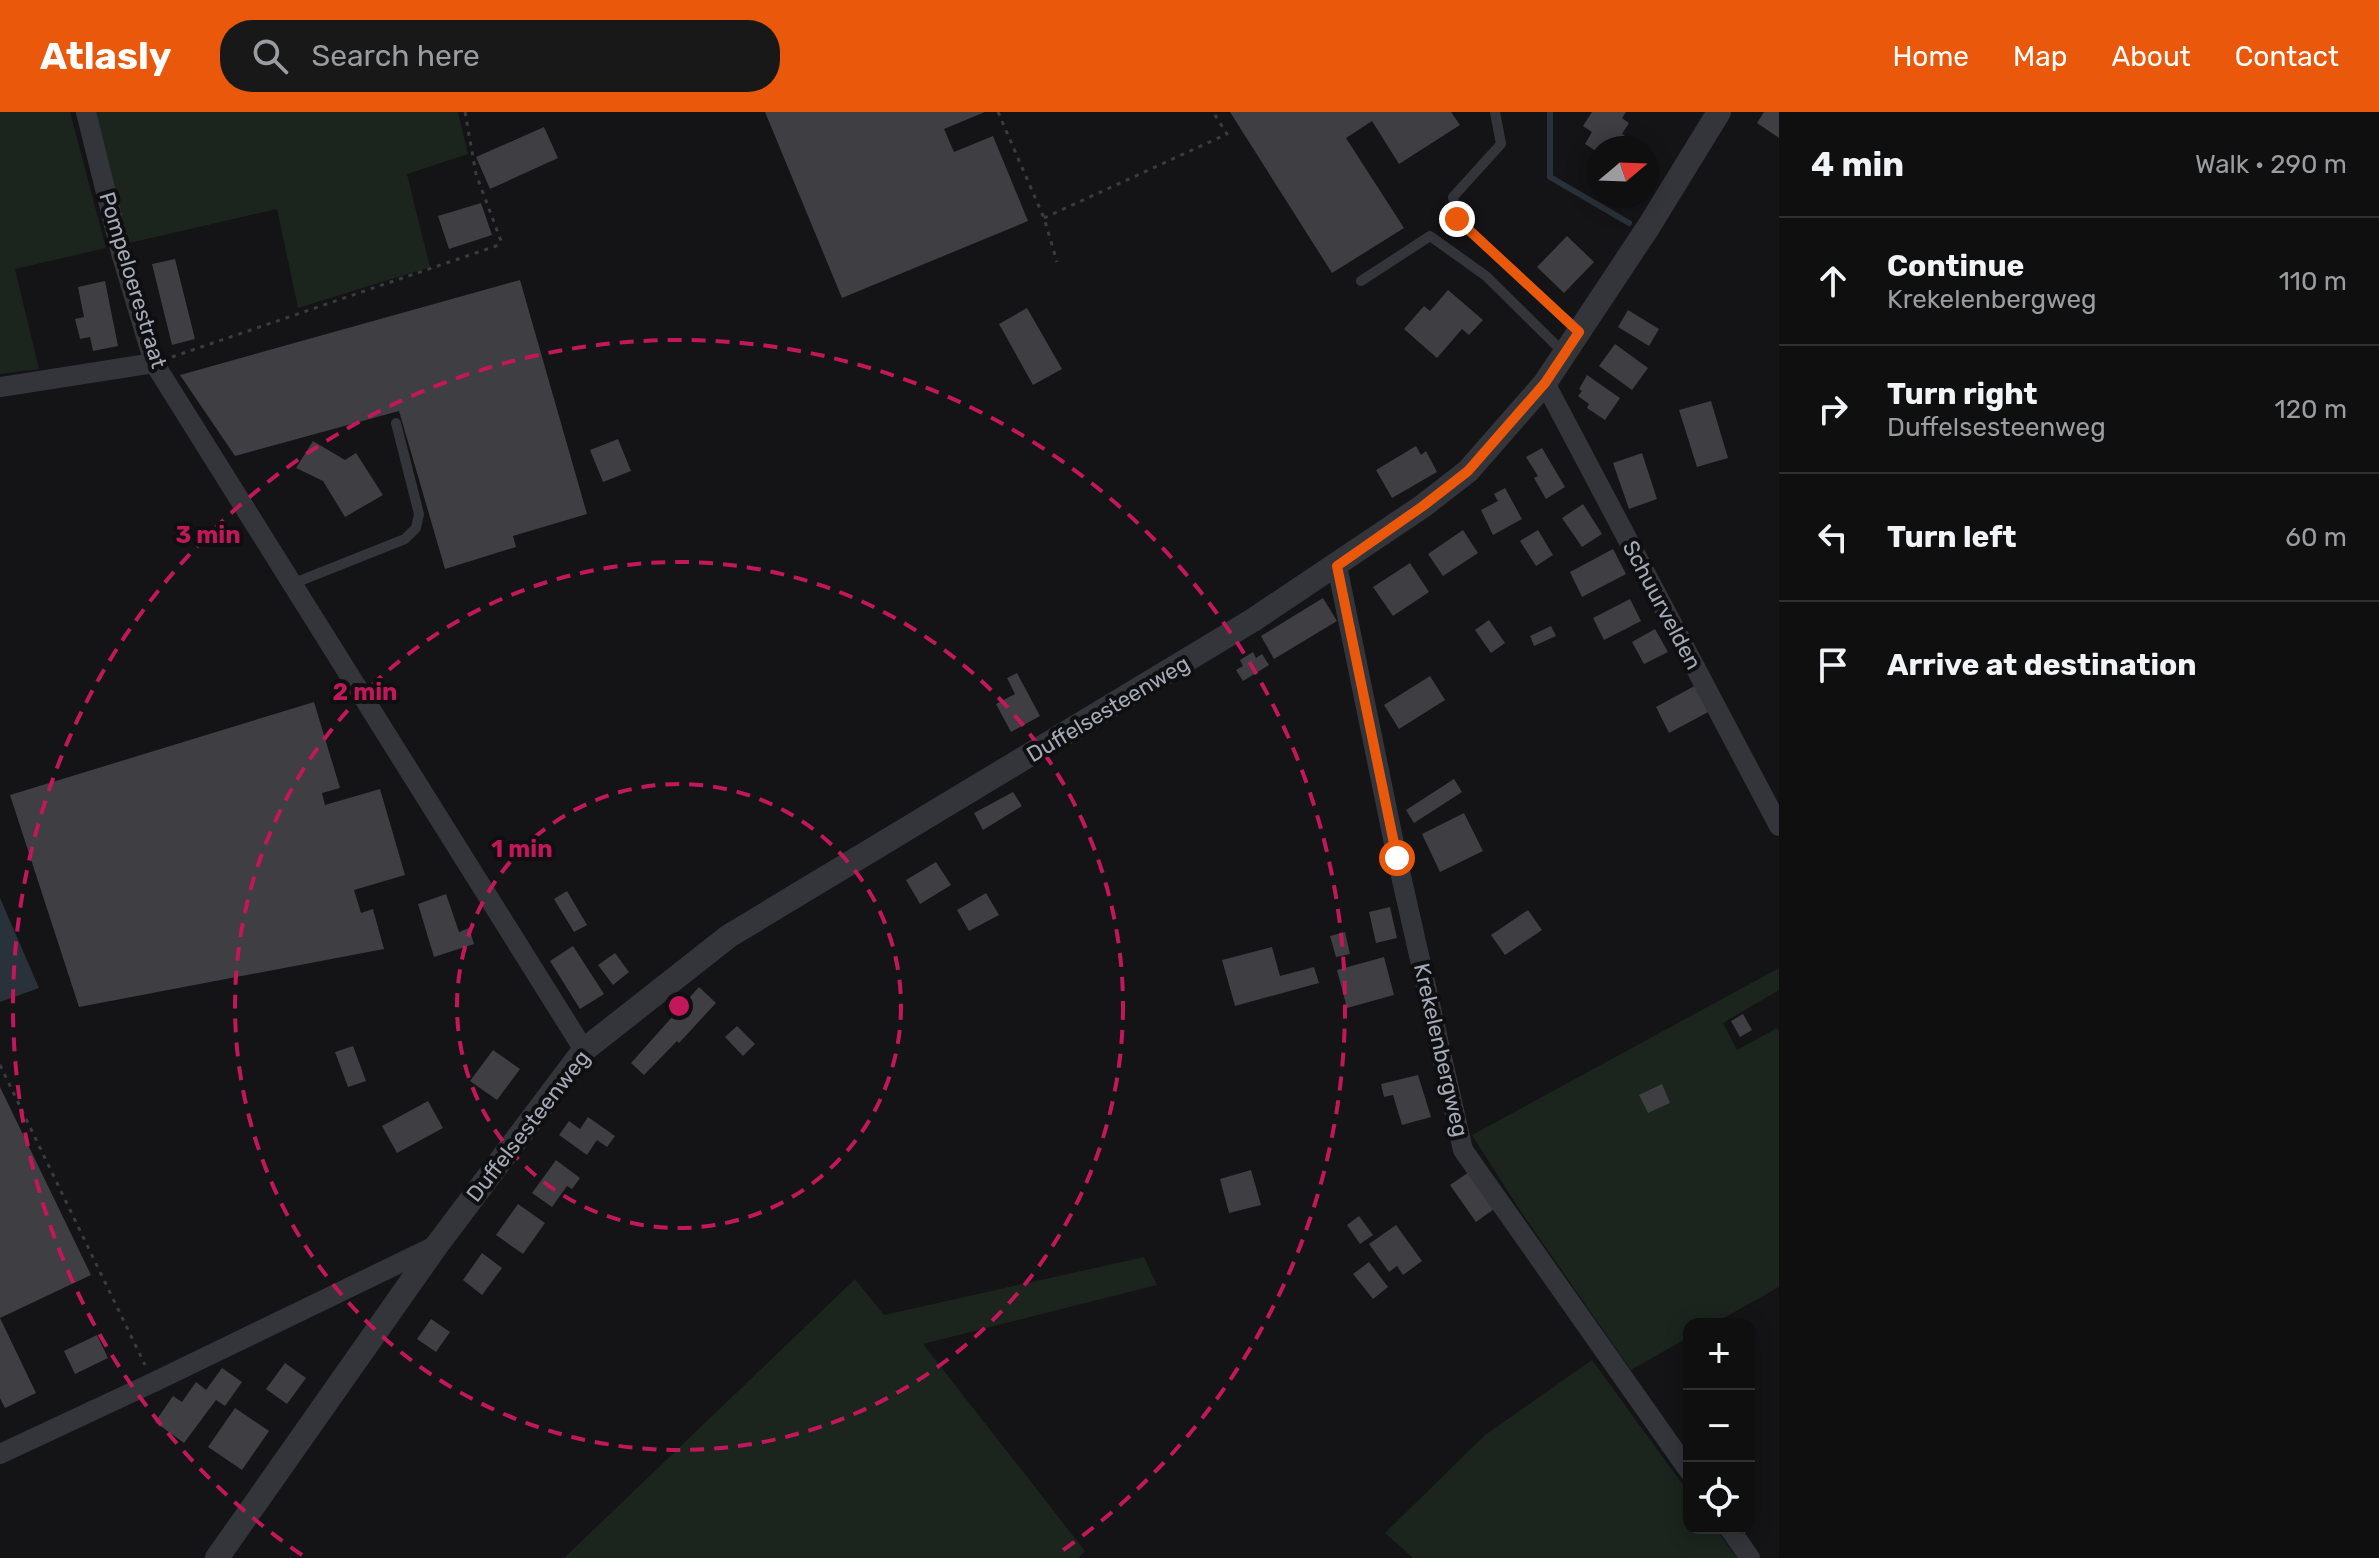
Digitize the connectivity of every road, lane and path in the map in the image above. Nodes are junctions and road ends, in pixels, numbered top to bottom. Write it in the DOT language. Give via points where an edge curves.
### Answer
graph roads {
  1 [pos="86,112"];
  2 [pos="465,112"];
  3 [pos="998,112"];
  4 [pos="1213,112"];
  5 [pos="1495,112"];
  6 [pos="1719,112"];
  7 [pos="1044,218"];
  8 [pos="1057,262"];
  9 [pos="1361,281"];
  10 [pos="1579,332"];
  11 [pos="1565,353"];
  12 [pos="154,363"];
  13 [pos="1545,383"];
  14 [pos="0,387"];
  15 [pos="396,423"];
  16 [pos="1337,566"];
  17 [pos="292,584"];
  18 [pos="1779,826"];
  19 [pos="584,1050"];
  20 [pos="0,1065"];
  21 [pos="437,1245"];
  22 [pos="154,1382"];
  23 [pos="0,1454"];
  24 [pos="1683,1462"];
  25 [pos="1733,1534"];
  26 [pos="217,1558"];
  27 [pos="1750,1558"];
  1 -- 12 [label="street, Pompeloerestraat"];
  2 -- 12 [label="path" via="476,174 501,241 496,246"];
  3 -- 7 [label="path"];
  4 -- 7 [label="path" via="1227,134"];
  5 -- 10 [label="lane" via="1501,144 1453,197 1457,219"];
  6 -- 10 [label="street, Duffelsesteenweg"];
  7 -- 8 [label="path"];
  9 -- 11 [label="lane" via="1430,236 1486,276"];
  10 -- 11 [label="street, Duffelsesteenweg"];
  11 -- 13 [label="street, Duffelsesteenweg"];
  12 -- 14 [label="street"];
  12 -- 17 [label="street, Pompeloerestraat"];
  13 -- 16 [label="street, Duffelsesteenweg" via="1468,471"];
  13 -- 18 [label="street, Schuurvelden"];
  15 -- 17 [label="lane" via="419,514 416,528 405,539"];
  16 -- 19 [label="street, Duffelsesteenweg" via="729,936"];
  16 -- 24 [label="street, Krekelenbergweg" via="1463,1150"];
  17 -- 19 [label="street, Pompeloerestraat"];
  19 -- 21 [label="street, Duffelsesteenweg"];
  20 -- 22 [label="path"];
  21 -- 22 [label="street, Duffelsesteenweg"];
  21 -- 26 [label="street, Duffelsesteenweg"];
  22 -- 23 [label="street, Duffelsesteenweg"];
  25 -- 27 [label="street"];
}
